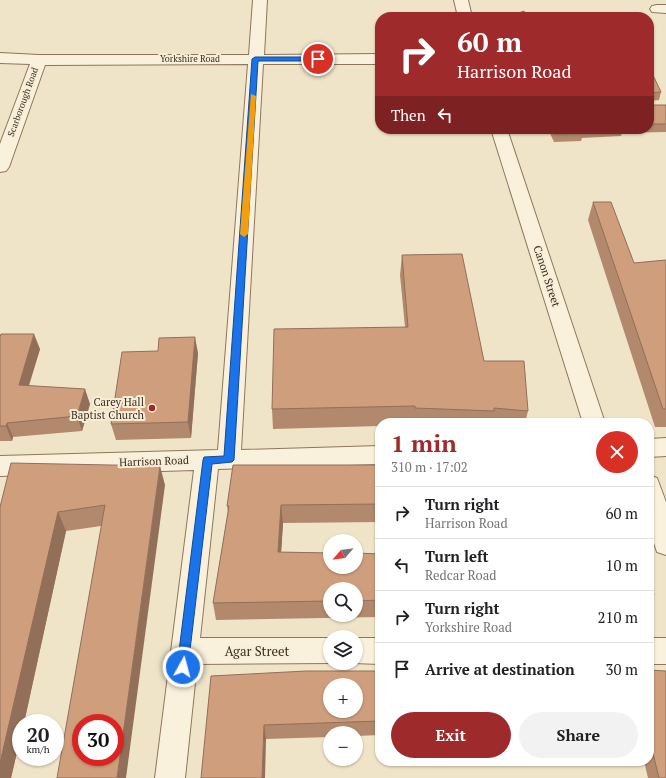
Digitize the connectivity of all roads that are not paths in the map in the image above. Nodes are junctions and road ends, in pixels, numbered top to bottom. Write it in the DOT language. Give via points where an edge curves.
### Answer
graph roads {
  1 [pos="260,0"];
  2 [pos="461,0"];
  3 [pos="464,12"];
  4 [pos="0,58"];
  5 [pos="255,59"];
  6 [pos="375,59"];
  7 [pos="38,60"];
  8 [pos="501,134"];
  9 [pos="0,167"];
  10 [pos="592,418"];
  11 [pos="666,447"];
  12 [pos="654,448"];
  13 [pos="375,455"];
  14 [pos="218,460"];
  15 [pos="0,466"];
  16 [pos="654,502"];
  17 [pos="666,544"];
  18 [pos="666,650"];
  19 [pos="184,651"];
  20 [pos="323,651"];
  21 [pos="363,651"];
  22 [pos="375,651"];
  23 [pos="654,651"];
  24 [pos="170,778"];
  1 -- 5 [label="street"];
  2 -- 3 [label="street"];
  4 -- 7 [label="street, Yorkshire Road"];
  5 -- 6 [label="street, Yorkshire Road"];
  5 -- 7 [label="street, Yorkshire Road"];
  5 -- 14 [label="street"];
  7 -- 9 [label="street, Scarborough Road"];
  8 -- 10 [label="street, Canon Street"];
  11 -- 12 [label="street"];
  13 -- 14 [label="street, Harrison Road"];
  14 -- 15 [label="street, Harrison Road"];
  14 -- 19 [label="street"];
  16 -- 17 [label="street"];
  18 -- 23 [label="street"];
  19 -- 20 [label="street, Agar Street"];
  19 -- 24 [label="street"];
  21 -- 22 [label="street"];
}
